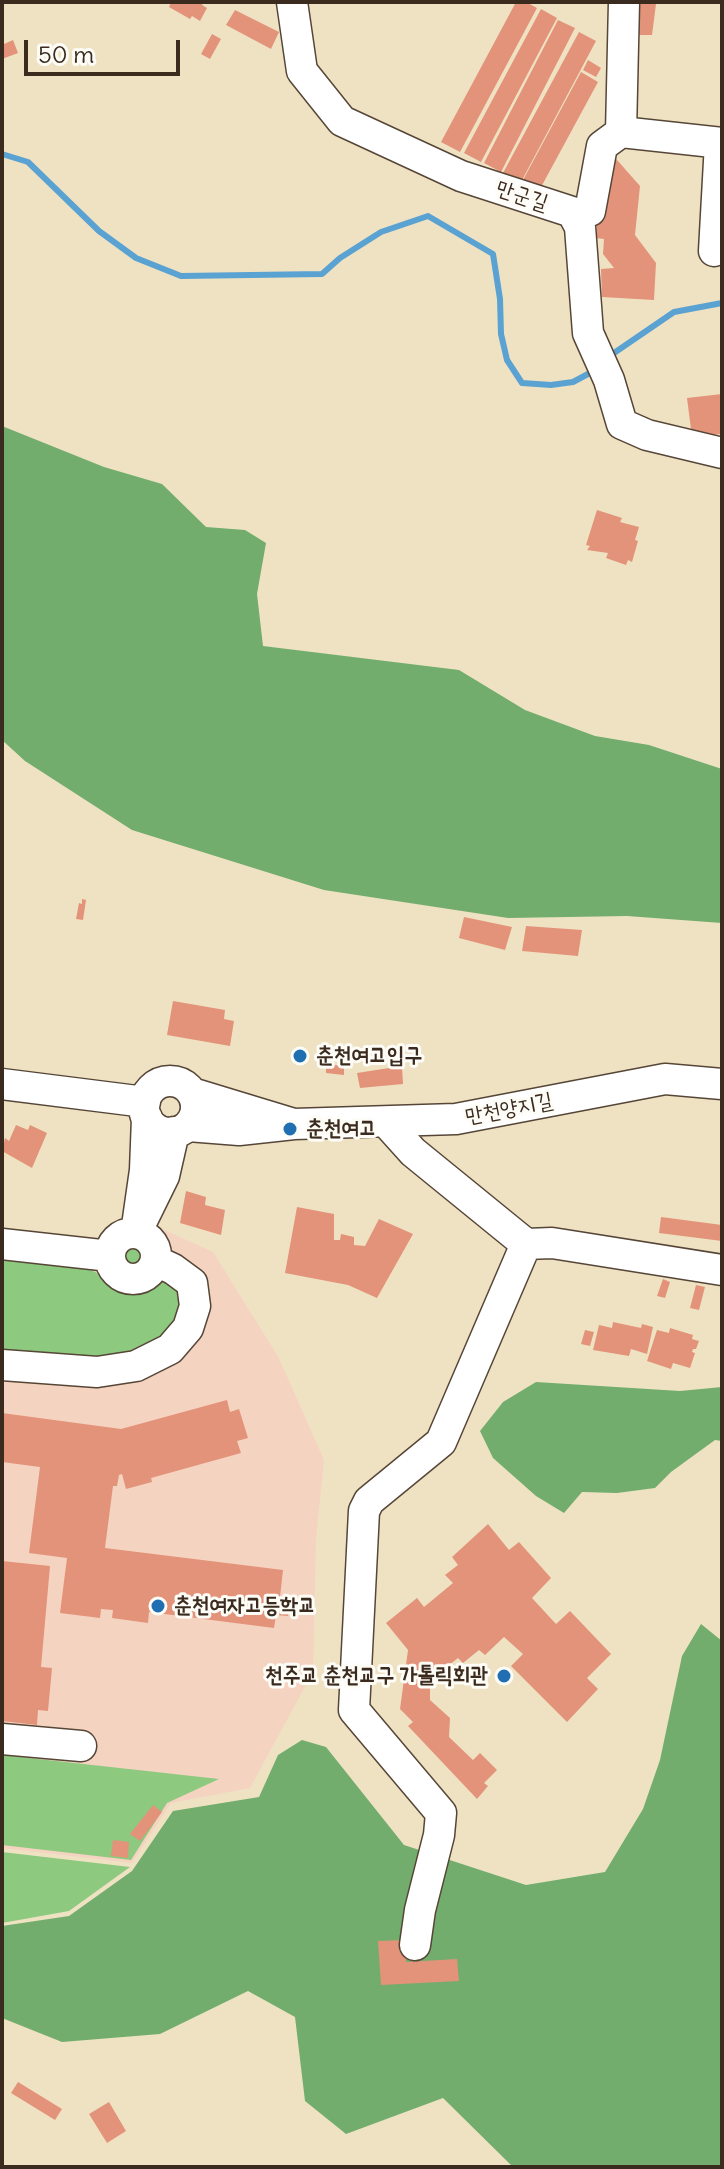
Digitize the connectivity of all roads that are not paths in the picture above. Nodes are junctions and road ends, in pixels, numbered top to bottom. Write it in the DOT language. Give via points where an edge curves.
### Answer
graph roads {
  1 [pos="292,2"];
  2 [pos="624,2"];
  3 [pos="621,132"];
  4 [pos="721,143"];
  5 [pos="590,211"];
  6 [pos="714,251"];
  7 [pos="722,453"];
  8 [pos="2,1084"];
  9 [pos="722,1084"];
  10 [pos="192,1093"];
  11 [pos="146,1110"];
  12 [pos="386,1122"];
  13 [pos="294,1124"];
  14 [pos="181,1129"];
  15 [pos="136,1233"];
  16 [pos="2,1244"];
  17 [pos="526,1244"];
  18 [pos="110,1256"];
  19 [pos="156,1261"];
  20 [pos="722,1270"];
  21 [pos="2,1365"];
  22 [pos="2,1739"];
  23 [pos="81,1746"];
  24 [pos="415,1945"];
  1 -- 7 [label="street, 만군길" via="302,71 342,121 461,176 572,212 580,227 588,333 622,424"];
  2 -- 3 [label="street"];
  3 -- 4 [label="street"];
  3 -- 5 [label="street" via="602,146"];
  4 -- 6 [label="street"];
  8 -- 11 [label="street"];
  9 -- 12 [label="street, 만천양지길" via="665,1079 456,1119"];
  10 -- 11 [label="street" via="178,1083 161,1083 148,1094"];
  10 -- 13 [label="street"];
  10 -- 14 [label="street" via="196,1110"];
  11 -- 14 [label="street" via="158,1130"];
  11 -- 15 [label="street"];
  12 -- 13 [label="street, 만천양지길"];
  12 -- 17 [label="street" via="413,1152"];
  13 -- 14 [label="street"];
  14 -- 15 [label="street"];
  15 -- 18 [label="street" via="121,1236"];
  15 -- 19 [label="street" via="155,1247"];
  16 -- 18 [label="street"];
  17 -- 20 [label="street" via="552,1243"];
  17 -- 24 [label="street" via="441,1442 369,1501 364,1511 354,1710 441,1813"];
  18 -- 19 [label="street" via="115,1271 128,1279 149,1274"];
  19 -- 21 [label="street" via="192,1283 195,1306 188,1328 170,1349 136,1366 97,1372"];
  22 -- 23 [label="street"];
}
